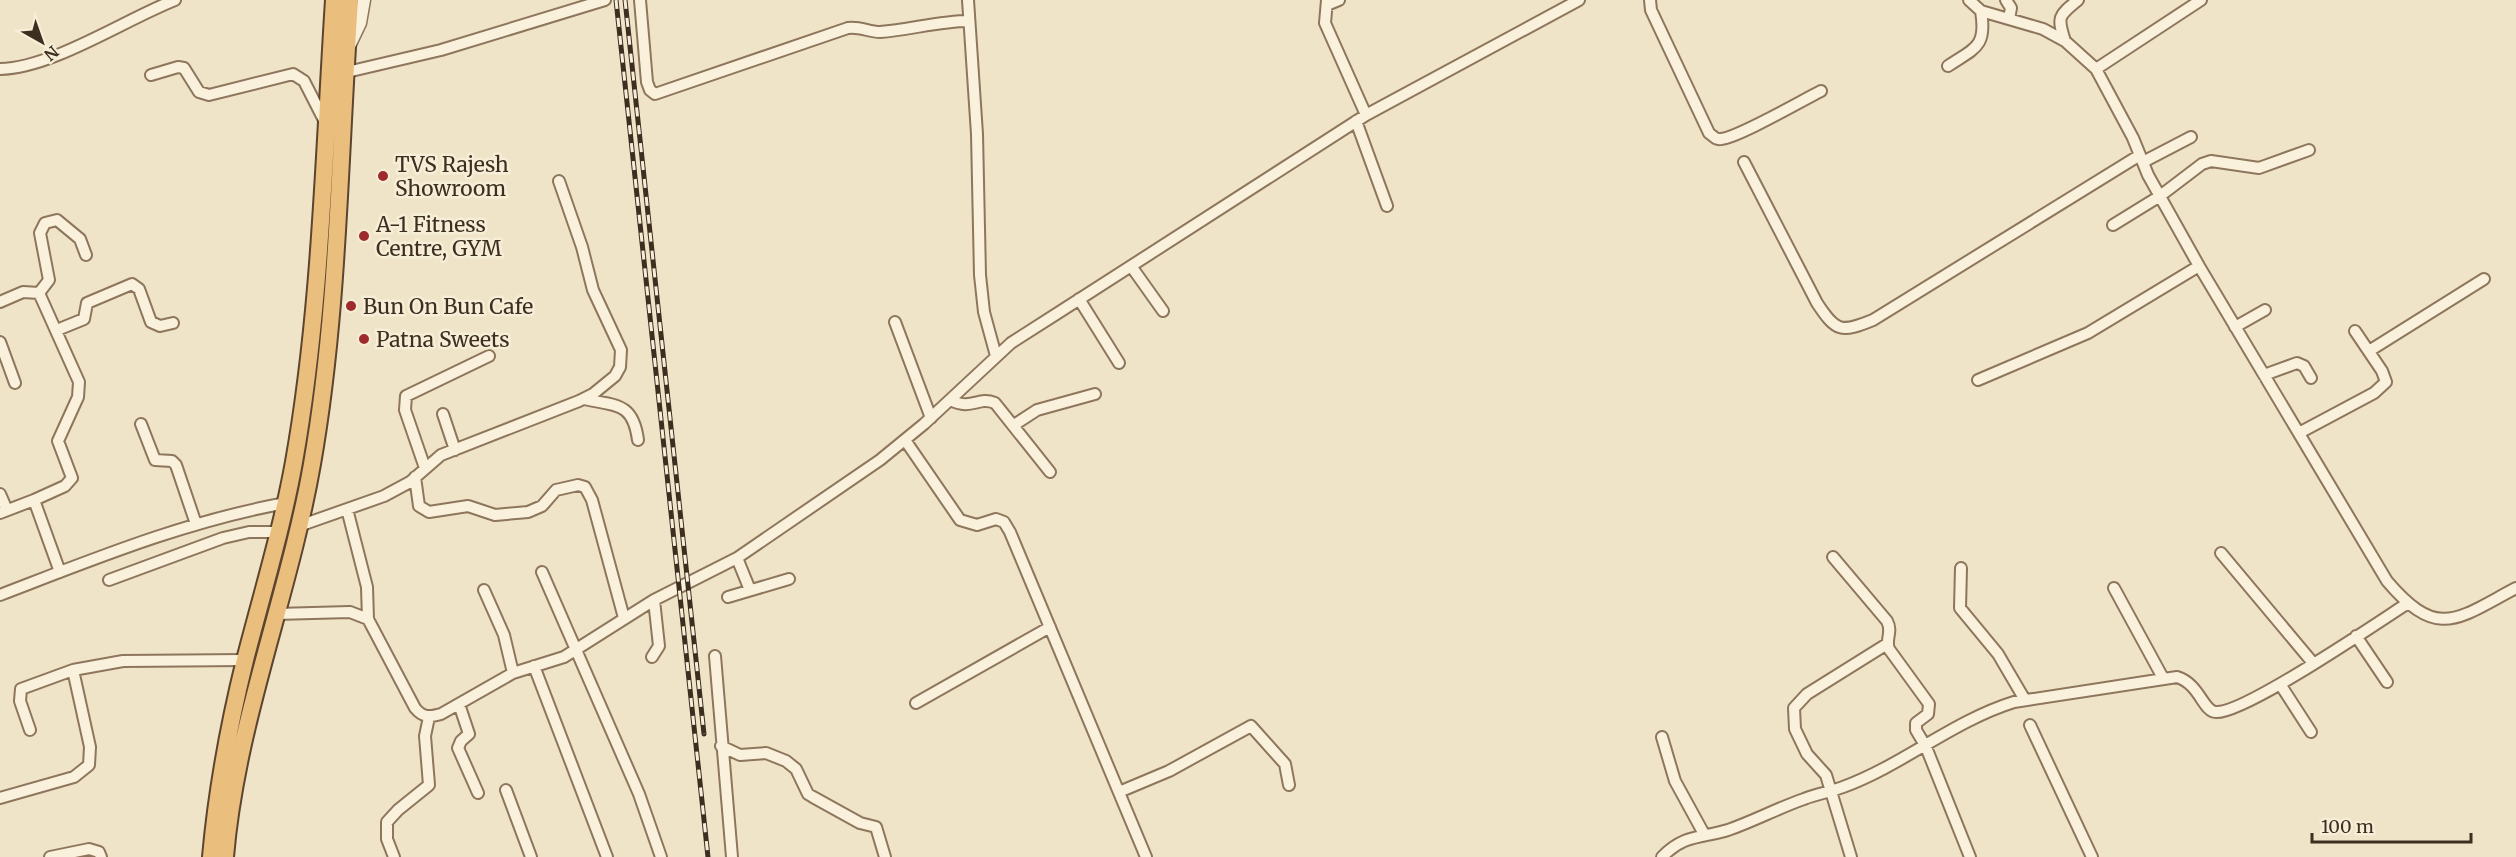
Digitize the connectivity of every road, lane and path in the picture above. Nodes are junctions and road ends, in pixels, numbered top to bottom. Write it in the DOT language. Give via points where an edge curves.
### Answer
graph roads {
  1 [pos="175,0"];
  2 [pos="334,0"];
  3 [pos="350,0"];
  4 [pos="364,0"];
  5 [pos="605,0"];
  6 [pos="640,0"];
  7 [pos="968,0"];
  8 [pos="1339,0"];
  9 [pos="1579,0"];
  10 [pos="1650,0"];
  11 [pos="1969,0"];
  12 [pos="2006,0"];
  13 [pos="2078,0"];
  14 [pos="2202,0"];
  15 [pos="1327,2"];
  16 [pos="584,3"];
  17 [pos="1981,11"];
  18 [pos="2009,19"];
  19 [pos="969,21"];
  20 [pos="2065,41"];
  21 [pos="348,48"];
  22 [pos="1948,66"];
  23 [pos="0,69"];
  24 [pos="2097,69"];
  25 [pos="346,72"];
  26 [pos="151,75"];
  27 [pos="1821,91"];
  28 [pos="1361,118"];
  29 [pos="326,124"];
  30 [pos="2191,137"];
  31 [pos="2309,150"];
  32 [pos="2141,159"];
  33 [pos="1744,162"];
  34 [pos="559,181"];
  35 [pos="2160,196"];
  36 [pos="1387,206"];
  37 [pos="2113,225"];
  38 [pos="86,255"];
  39 [pos="1131,266"];
  40 [pos="2199,266"];
  41 [pos="2484,279"];
  42 [pos="39,293"];
  43 [pos="1079,299"];
  44 [pos="0,302"];
  45 [pos="2265,310"];
  46 [pos="1163,311"];
  47 [pos="894,321"];
  48 [pos="173,323"];
  49 [pos="2235,327"];
  50 [pos="57,330"];
  51 [pos="2355,331"];
  52 [pos="0,342"];
  53 [pos="2369,351"];
  54 [pos="489,356"];
  55 [pos="996,356"];
  56 [pos="1119,363"];
  57 [pos="2264,375"];
  58 [pos="2312,378"];
  59 [pos="1978,380"];
  60 [pos="15,383"];
  61 [pos="1095,394"];
  62 [pos="584,399"];
  63 [pos="950,400"];
  64 [pos="443,414"];
  65 [pos="931,418"];
  66 [pos="141,424"];
  67 [pos="1014,425"];
  68 [pos="2299,433"];
  69 [pos="638,440"];
  70 [pos="905,440"];
  71 [pos="455,450"];
  72 [pos="425,468"];
  73 [pos="1050,472"];
  74 [pos="415,477"];
  75 [pos="0,494"];
  76 [pos="34,500"];
  77 [pos="286,502"];
  78 [pos="347,509"];
  79 [pos="3,511"];
  80 [pos="196,524"];
  81 [pos="298,526"];
  82 [pos="279,532"];
  83 [pos="2222,553"];
  84 [pos="1833,556"];
  85 [pos="736,558"];
  86 [pos="1961,568"];
  87 [pos="60,572"];
  88 [pos="542,572"];
  89 [pos="789,579"];
  90 [pos="109,580"];
  91 [pos="2114,588"];
  92 [pos="2516,588"];
  93 [pos="484,590"];
  94 [pos="750,591"];
  95 [pos="0,595"];
  96 [pos="728,597"];
  97 [pos="654,600"];
  98 [pos="2408,603"];
  99 [pos="276,614"];
  100 [pos="624,618"];
  101 [pos="368,619"];
  102 [pos="1050,627"];
  103 [pos="2356,636"];
  104 [pos="1887,644"];
  105 [pos="574,650"];
  106 [pos="715,656"];
  107 [pos="652,657"];
  108 [pos="245,660"];
  109 [pos="2313,663"];
  110 [pos="534,666"];
  111 [pos="73,670"];
  112 [pos="513,674"];
  113 [pos="2163,678"];
  114 [pos="2387,682"];
  115 [pos="2280,684"];
  116 [pos="2025,700"];
  117 [pos="916,703"];
  118 [pos="459,704"];
  119 [pos="429,717"];
  120 [pos="2030,725"];
  121 [pos="30,730"];
  122 [pos="2311,732"];
  123 [pos="1662,737"];
  124 [pos="721,746"];
  125 [pos="1926,747"];
  126 [pos="1288,785"];
  127 [pos="506,790"];
  128 [pos="1831,790"];
  129 [pos="1119,792"];
  130 [pos="478,794"];
  131 [pos="0,798"];
  132 [pos="1704,834"];
  133 [pos="1668,855"];
  134 [pos="660,856"];
  135 [pos="50,857"];
  136 [pos="101,857"];
  137 [pos="211,857"];
  138 [pos="225,857"];
  139 [pos="394,857"];
  140 [pos="531,857"];
  141 [pos="607,857"];
  142 [pos="732,857"];
  143 [pos="885,857"];
  144 [pos="1146,857"];
  145 [pos="1851,857"];
  146 [pos="1970,857"];
  147 [pos="2092,857"];
  1 -- 23 [label="street" via="59,54"];
  2 -- 29 [label="highway"];
  3 -- 21 [label="highway"];
  4 -- 21 [label="street" via="360,23"];
  5 -- 16 [label="street"];
  6 -- 19 [label="street" via="647,82 655,93 848,28 880,32 935,22"];
  7 -- 19 [label="street"];
  8 -- 15 [label="street"];
  9 -- 28 [label="street"];
  10 -- 27 [label="street" via="1651,10 1709,133 1715,138 1738,132"];
  11 -- 17 [label="street"];
  12 -- 18 [label="street" via="2011,8"];
  13 -- 20 [label="street" via="2060,16"];
  14 -- 24 [label="street"];
  15 -- 28 [label="street" via="1325,22"];
  16 -- 25 [label="street" via="441,50"];
  17 -- 18 [label="street"];
  17 -- 22 [label="street" via="1983,38"];
  18 -- 20 [label="street" via="2043,29"];
  19 -- 55 [label="street" via="977,134 980,275 984,312"];
  20 -- 24 [label="street"];
  21 -- 25 [label="highway"];
  24 -- 32 [label="street"];
  25 -- 81 [label="highway" via="327,372"];
  26 -- 29 [label="street" via="184,68 199,92 209,95 294,74 304,81"];
  28 -- 36 [label="street"];
  28 -- 39 [label="street"];
  29 -- 77 [label="highway" via="313,315"];
  30 -- 32 [label="street"];
  31 -- 35 [label="street" via="2259,168 2211,161"];
  32 -- 33 [label="street" via="1852,329 1840,329 1829,322"];
  32 -- 35 [label="street"];
  34 -- 62 [label="street" via="593,290 621,350 615,376"];
  35 -- 37 [label="street"];
  35 -- 40 [label="street"];
  38 -- 42 [label="street" via="75,234 57,220 45,223 40,233 49,280"];
  39 -- 43 [label="street"];
  39 -- 46 [label="street"];
  40 -- 49 [label="street"];
  40 -- 59 [label="street" via="2088,333"];
  41 -- 53 [label="street"];
  42 -- 44 [label="street" via="23,292"];
  42 -- 50 [label="street"];
  43 -- 55 [label="street"];
  43 -- 56 [label="street"];
  45 -- 49 [label="street"];
  47 -- 65 [label="street"];
  48 -- 50 [label="street" via="160,326 151,322 139,289 132,284 87,303 84,319"];
  49 -- 57 [label="street"];
  50 -- 76 [label="street" via="80,389 58,441 72,478 65,486"];
  51 -- 53 [label="street"];
  52 -- 60 [label="street"];
  53 -- 68 [label="street" via="2385,376 2382,388"];
  54 -- 72 [label="street" via="406,396 405,410"];
  55 -- 63 [label="street"];
  57 -- 58 [label="street" via="2297,363"];
  57 -- 68 [label="street"];
  61 -- 67 [label="street" via="1037,410"];
  62 -- 69 [label="street" via="628,412 635,420"];
  62 -- 71 [label="street"];
  63 -- 65 [label="street"];
  63 -- 67 [label="street" via="963,406 995,402"];
  64 -- 71 [label="street"];
  65 -- 70 [label="street"];
  66 -- 80 [label="street" via="155,460 176,465"];
  67 -- 73 [label="street"];
  68 -- 98 [label="street" via="2387,581"];
  70 -- 85 [label="street"];
  70 -- 102 [label="street" via="960,520 977,525 996,519 1004,522"];
  71 -- 72 [label="street"];
  72 -- 74 [label="street"];
  74 -- 78 [label="street" via="396,490"];
  74 -- 100 [label="street" via="419,506 429,512 468,506 495,515 528,512 542,506 556,490 585,487"];
  75 -- 79 [label="street"];
  76 -- 79 [label="street"];
  76 -- 87 [label="street"];
  77 -- 80 [label="street"];
  77 -- 82 [label="highway"];
  78 -- 81 [label="street"];
  78 -- 101 [label="street" via="368,587"];
  80 -- 87 [label="street"];
  81 -- 99 [label="highway"];
  82 -- 90 [label="street" via="249,532 223,538"];
  82 -- 108 [label="highway"];
  83 -- 109 [label="street"];
  84 -- 104 [label="street" via="1887,621 1891,631"];
  85 -- 94 [label="street"];
  85 -- 97 [label="street"];
  86 -- 116 [label="street" via="1960,608 1998,654"];
  87 -- 95 [label="street"];
  88 -- 105 [label="street"];
  89 -- 94 [label="street"];
  91 -- 113 [label="street"];
  92 -- 98 [label="street" via="2450,620 2435,620"];
  93 -- 112 [label="street" via="504,635"];
  94 -- 96 [label="street"];
  97 -- 100 [label="street"];
  97 -- 107 [label="street" via="659,646"];
  98 -- 103 [label="street"];
  99 -- 101 [label="street" via="350,612"];
  99 -- 138 [label="highway" via="239,759"];
  100 -- 105 [label="street"];
  101 -- 119 [label="street" via="415,708"];
  102 -- 117 [label="street"];
  102 -- 129 [label="street"];
  103 -- 109 [label="street"];
  103 -- 114 [label="street"];
  104 -- 125 [label="street" via="1929,704 1928,714 1915,727"];
  104 -- 128 [label="street" via="1807,694 1794,708 1793,722 1807,754 1824,771"];
  105 -- 110 [label="street"];
  105 -- 134 [label="street" via="639,794"];
  106 -- 124 [label="street"];
  108 -- 111 [label="street" via="123,661"];
  108 -- 137 [label="highway" via="220,778"];
  109 -- 115 [label="street"];
  110 -- 112 [label="street"];
  110 -- 141 [label="street"];
  111 -- 121 [label="street" via="21,689 20,701"];
  111 -- 131 [label="street" via="90,747 89,765 74,777"];
  112 -- 118 [label="street"];
  113 -- 115 [label="street" via="2177,677 2193,684 2208,710 2216,712 2249,701"];
  113 -- 116 [label="street"];
  115 -- 122 [label="street"];
  116 -- 125 [label="street" via="1989,711"];
  118 -- 119 [label="street"];
  118 -- 130 [label="street" via="469,734 458,748"];
  119 -- 139 [label="street" via="425,736 429,785 387,822 387,839"];
  120 -- 147 [label="street"];
  123 -- 132 [label="street" via="1675,781"];
  124 -- 142 [label="street"];
  124 -- 143 [label="street" via="740,755 766,753 792,764 808,794 860,823 876,826"];
  125 -- 128 [label="street"];
  125 -- 146 [label="street"];
  126 -- 129 [label="street" via="1285,764 1251,726 1169,771"];
  127 -- 140 [label="street"];
  128 -- 132 [label="street" via="1726,830"];
  128 -- 145 [label="street"];
  129 -- 144 [label="street"];
  132 -- 133 [label="street" via="1685,840"];
  135 -- 136 [label="street" via="89,849 99,852"];
}
